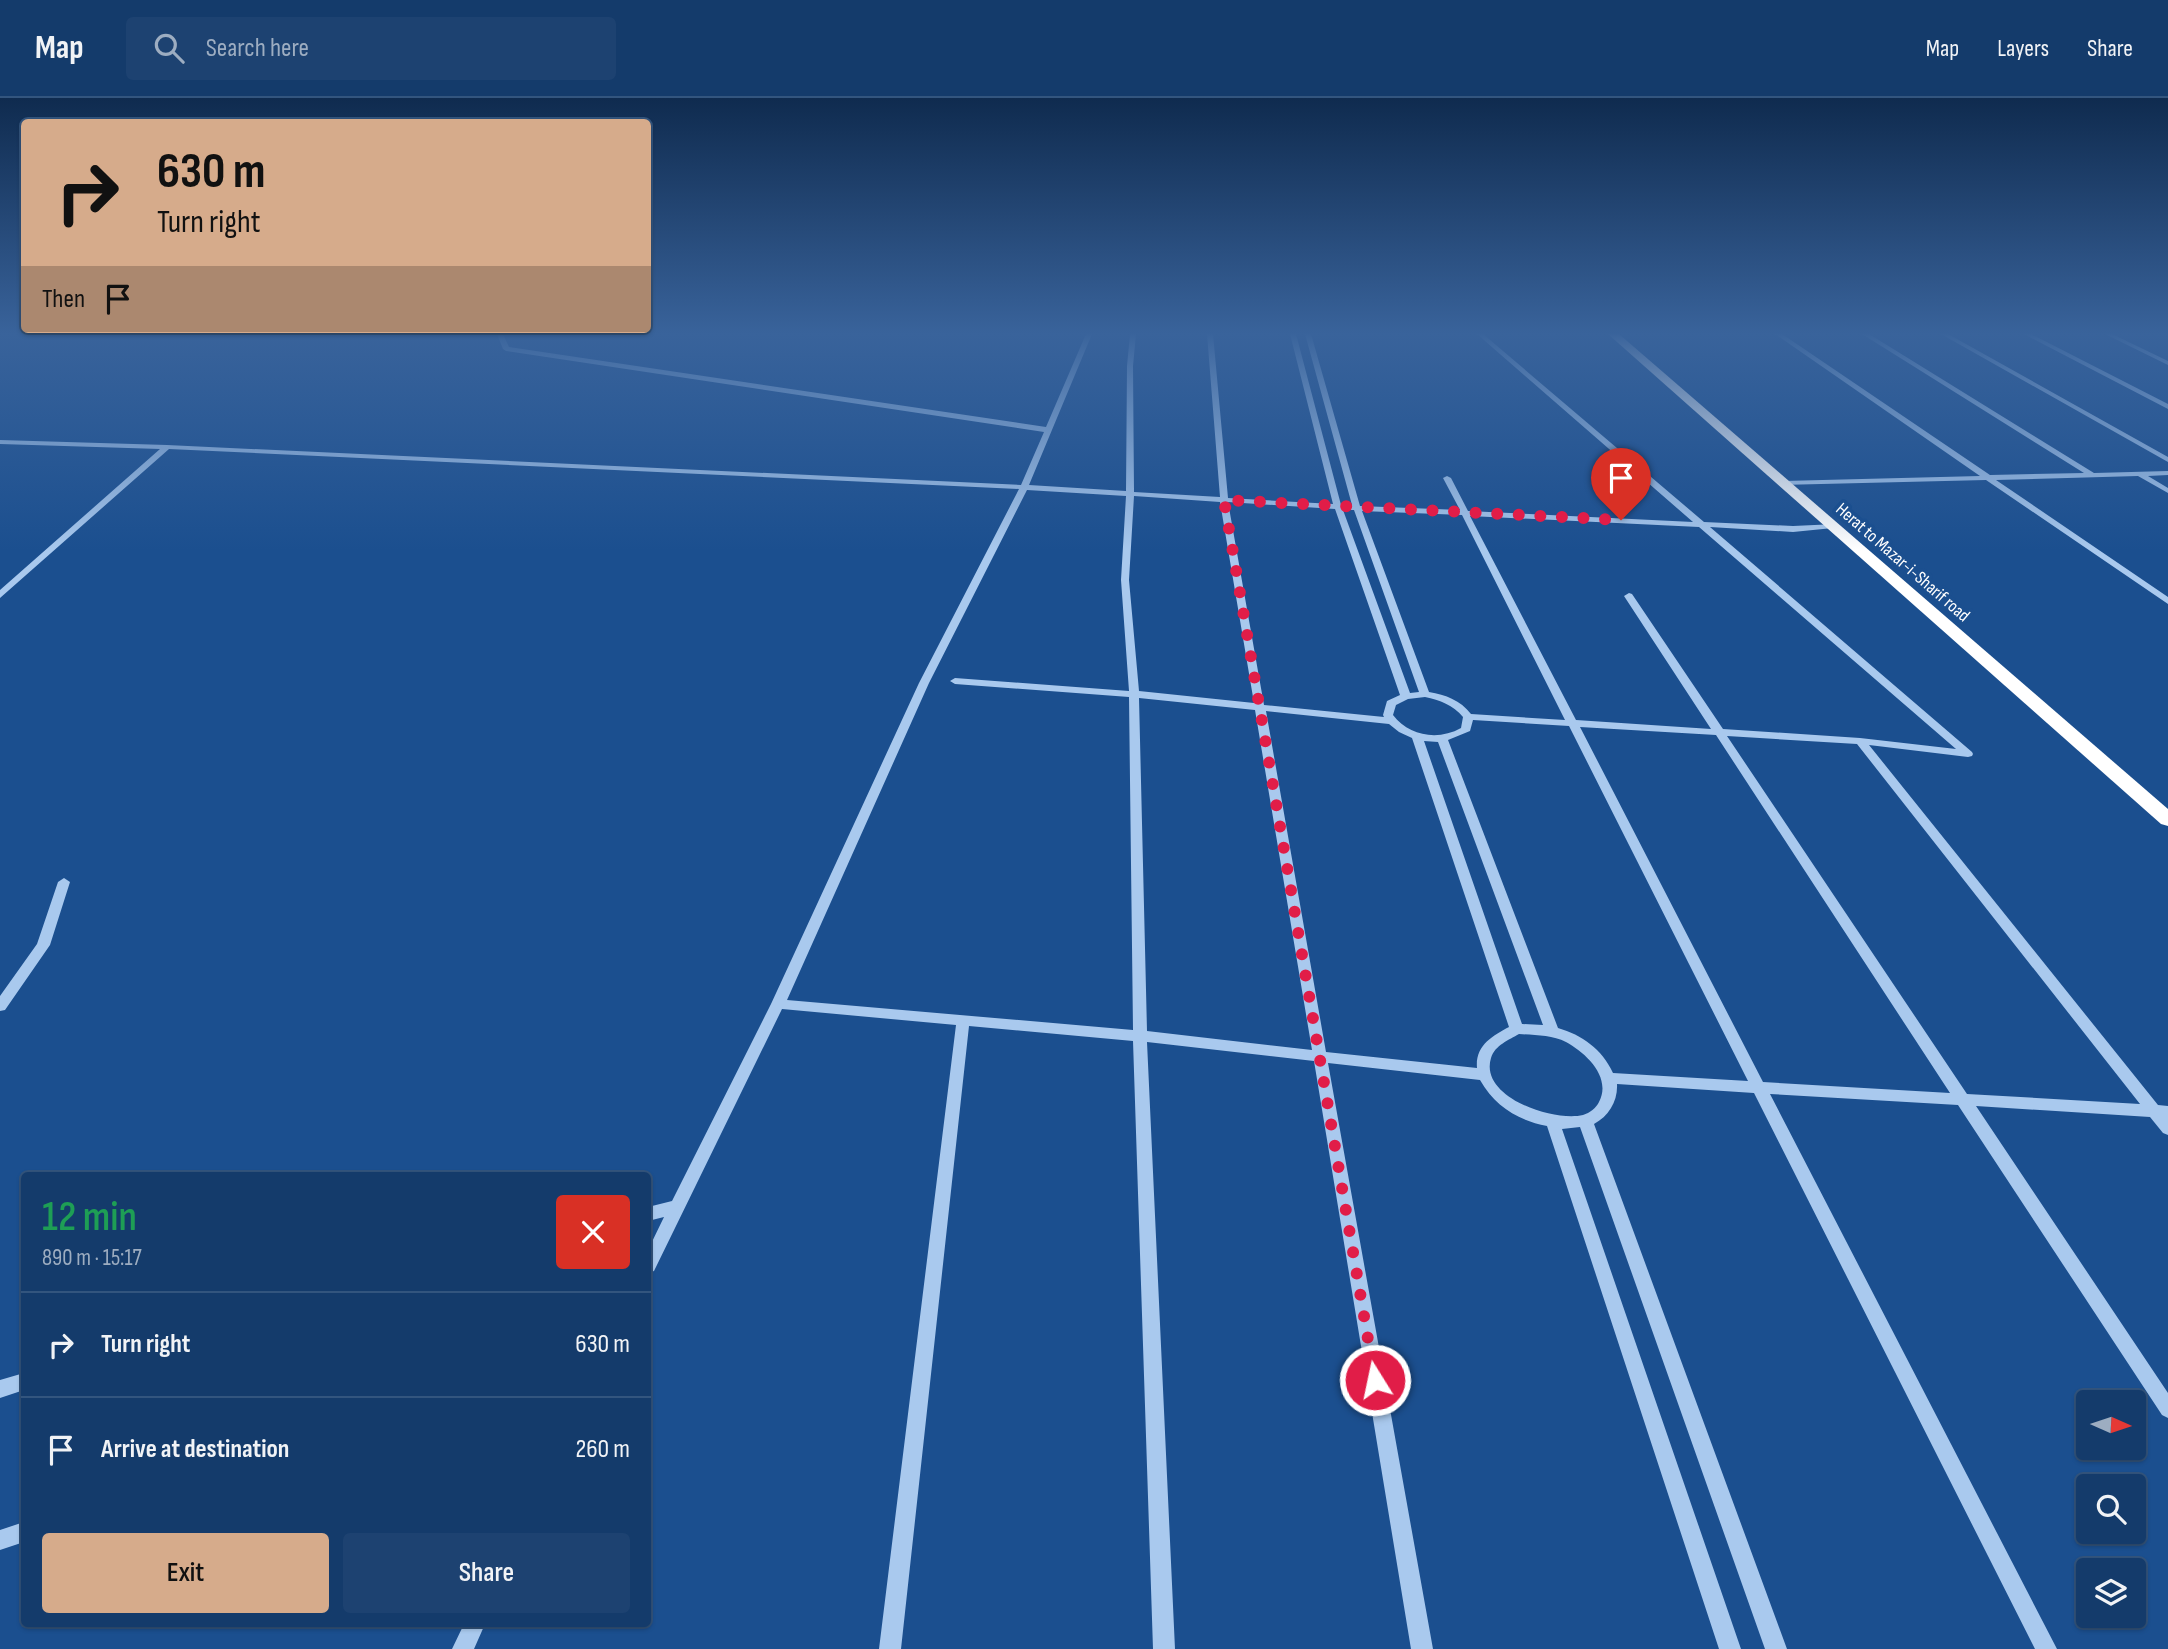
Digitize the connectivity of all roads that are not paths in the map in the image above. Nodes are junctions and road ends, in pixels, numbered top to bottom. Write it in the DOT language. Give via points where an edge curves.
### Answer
graph roads {
  1 [pos="890,406"];
  2 [pos="1058,406"];
  3 [pos="1130,406"];
  4 [pos="1216,406"];
  5 [pos="1312,406"];
  6 [pos="1328,406"];
  7 [pos="1563,406"];
  8 [pos="1696,406"];
  9 [pos="1884,406"];
  10 [pos="1982,406"];
  11 [pos="2073,406"];
  12 [pos="1048,430"];
  13 [pos="0,442"];
  14 [pos="167,446"];
  15 [pos="2168,460"];
  16 [pos="2168,473"];
  17 [pos="2139,474"];
  18 [pos="2093,475"];
  19 [pos="1447,478"];
  20 [pos="1988,478"];
  21 [pos="1783,483"];
  22 [pos="1024,487"];
  23 [pos="2168,491"];
  24 [pos="1130,494"];
  25 [pos="1224,500"];
  26 [pos="1338,507"];
  27 [pos="1357,508"];
  28 [pos="1464,513"];
  29 [pos="1699,524"];
  30 [pos="1833,526"];
  31 [pos="0,595"];
  32 [pos="1629,596"];
  33 [pos="2168,601"];
  34 [pos="955,681"];
  35 [pos="1134,694"];
  36 [pos="1425,694"];
  37 [pos="1405,696"];
  38 [pos="1259,707"];
  39 [pos="1468,717"];
  40 [pos="1391,721"];
  41 [pos="1573,724"];
  42 [pos="1722,733"];
  43 [pos="1417,736"];
  44 [pos="1442,738"];
  45 [pos="1860,741"];
  46 [pos="2168,820"];
  47 [pos="64,882"];
  48 [pos="778,1004"];
  49 [pos="0,1006"];
  50 [pos="963,1021"];
  51 [pos="1517,1029"];
  52 [pos="1552,1031"];
  53 [pos="1140,1036"];
  54 [pos="1318,1056"];
  55 [pos="1485,1075"];
  56 [pos="1609,1079"];
  57 [pos="1761,1087"];
  58 [pos="1961,1099"];
  59 [pos="2161,1112"];
  60 [pos="1585,1121"];
  61 [pos="1553,1124"];
  62 [pos="2168,1129"];
  63 [pos="676,1207"];
  64 [pos="651,1213"];
  65 [pos="651,1260"];
  66 [pos="21,1383"];
  67 [pos="0,1389"];
  68 [pos="2168,1409"];
  69 [pos="21,1533"];
  70 [pos="0,1540"];
  71 [pos="474,1627"];
  72 [pos="463,1649"];
  73 [pos="890,1649"];
  74 [pos="1164,1649"];
  75 [pos="1422,1649"];
  76 [pos="1730,1649"];
  77 [pos="1776,1649"];
  78 [pos="2046,1649"];
  1 -- 12 [label="street"];
  2 -- 12 [label="street"];
  3 -- 24 [label="street"];
  4 -- 25 [label="street"];
  5 -- 26 [label="street"];
  6 -- 27 [label="street"];
  7 -- 29 [label="street"];
  8 -- 21 [label="highway, Herat to Mazar-i-Sharif road"];
  9 -- 20 [label="street"];
  10 -- 18 [label="street"];
  11 -- 15 [label="street"];
  12 -- 22 [label="street"];
  13 -- 14 [label="street"];
  14 -- 22 [label="street"];
  14 -- 31 [label="street"];
  16 -- 17 [label="street"];
  17 -- 18 [label="street"];
  17 -- 23 [label="street"];
  18 -- 20 [label="street"];
  19 -- 28 [label="street"];
  20 -- 21 [label="street"];
  20 -- 33 [label="street"];
  21 -- 30 [label="highway, Herat to Mazar-i-Sharif road"];
  22 -- 24 [label="street"];
  22 -- 48 [label="street" via="923,683"];
  24 -- 25 [label="street"];
  24 -- 35 [label="street" via="1125,580"];
  25 -- 26 [label="street"];
  25 -- 38 [label="street"];
  26 -- 27 [label="street"];
  26 -- 37 [label="street"];
  27 -- 28 [label="street"];
  27 -- 36 [label="street"];
  28 -- 29 [label="street"];
  28 -- 41 [label="street"];
  29 -- 30 [label="street" via="1793,529"];
  29 -- 45 [label="street" via="1968,754"];
  30 -- 46 [label="highway, Herat to Mazar-i-Sharif road"];
  32 -- 42 [label="street"];
  34 -- 35 [label="street"];
  35 -- 38 [label="street"];
  35 -- 53 [label="street"];
  36 -- 37 [label="street"];
  36 -- 39 [label="street" via="1453,702"];
  37 -- 40 [label="street" via="1391,703"];
  38 -- 40 [label="street"];
  38 -- 54 [label="street"];
  39 -- 41 [label="street"];
  39 -- 44 [label="street" via="1466,729"];
  40 -- 43 [label="street"];
  41 -- 42 [label="street"];
  41 -- 57 [label="street"];
  42 -- 45 [label="street"];
  42 -- 58 [label="street"];
  43 -- 44 [label="street"];
  43 -- 51 [label="street"];
  44 -- 52 [label="street"];
  45 -- 59 [label="street"];
  47 -- 49 [label="street" via="43,945"];
  48 -- 50 [label="street"];
  48 -- 63 [label="street"];
  50 -- 53 [label="street"];
  50 -- 73 [label="street"];
  51 -- 52 [label="street"];
  51 -- 55 [label="street" via="1488,1045 1483,1059"];
  52 -- 56 [label="street" via="1594,1055"];
  53 -- 54 [label="street"];
  53 -- 74 [label="street"];
  54 -- 55 [label="street"];
  54 -- 75 [label="street"];
  55 -- 61 [label="street" via="1494,1092 1510,1106"];
  56 -- 57 [label="street"];
  56 -- 60 [label="street" via="1607,1104"];
  57 -- 58 [label="street"];
  57 -- 78 [label="street"];
  58 -- 59 [label="street"];
  58 -- 68 [label="street"];
  59 -- 62 [label="street"];
  60 -- 61 [label="street"];
  60 -- 77 [label="street"];
  61 -- 76 [label="street"];
  63 -- 64 [label="street"];
  63 -- 65 [label="street"];
  66 -- 67 [label="street"];
  69 -- 70 [label="street"];
  71 -- 72 [label="street"];
}
